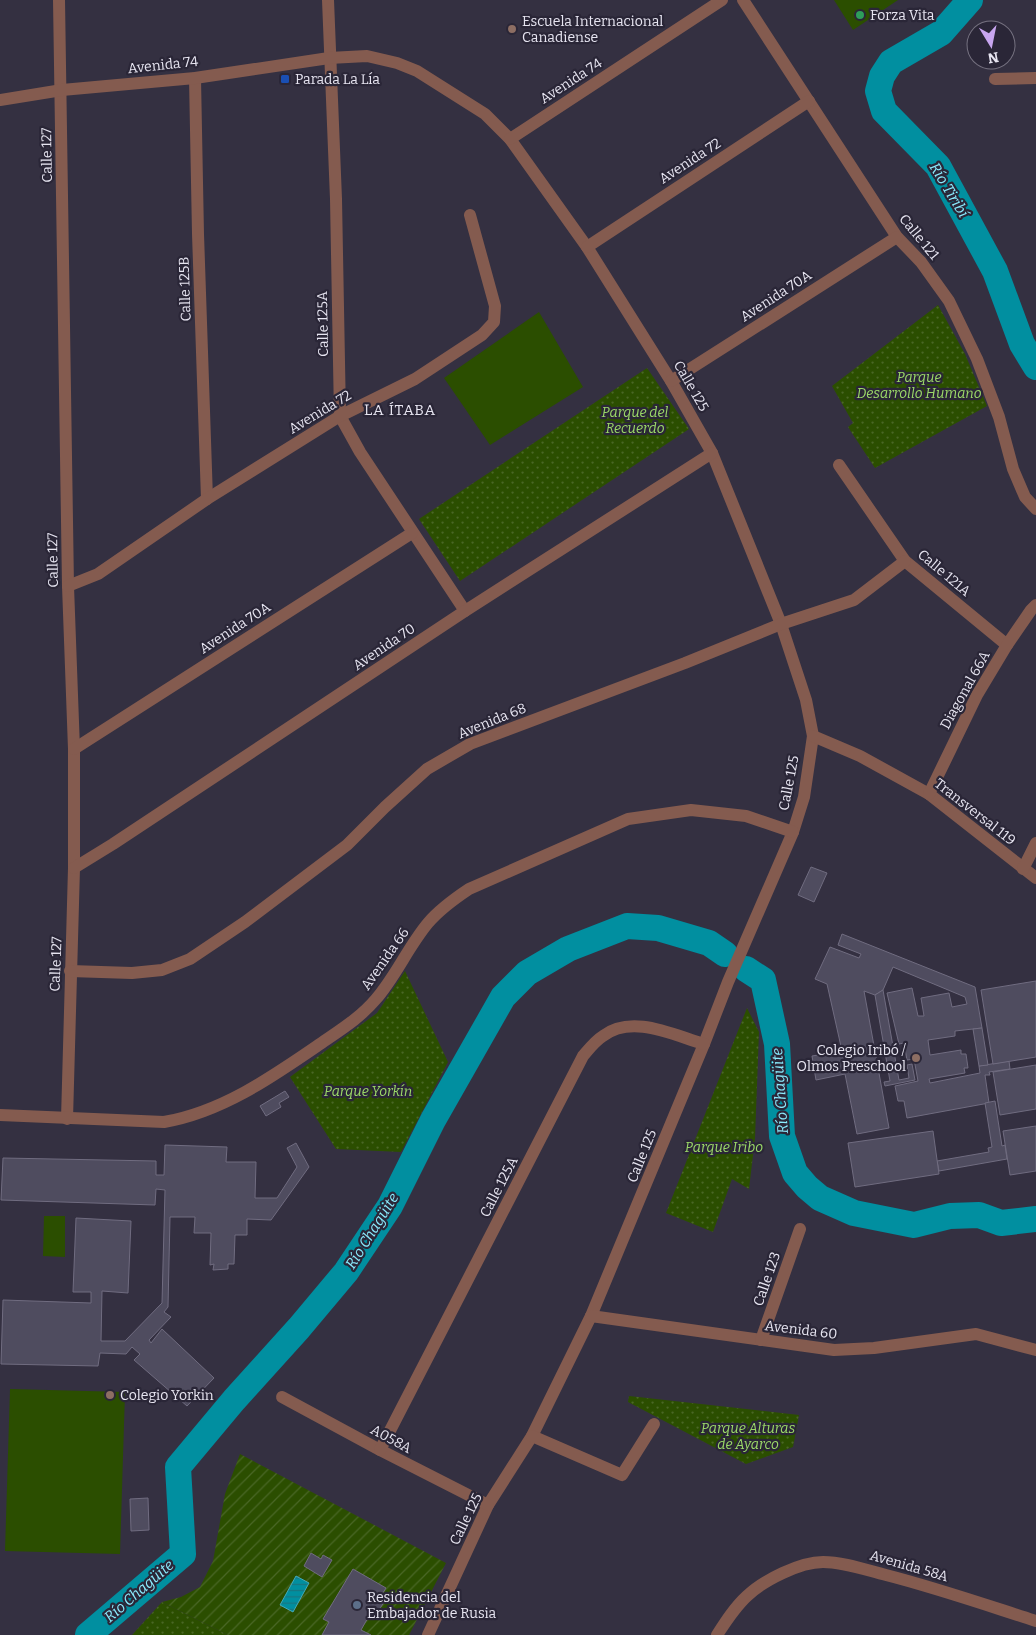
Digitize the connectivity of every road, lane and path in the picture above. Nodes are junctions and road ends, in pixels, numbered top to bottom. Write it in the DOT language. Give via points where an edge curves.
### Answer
graph roads {
  1 [pos="59,0"];
  2 [pos="328,0"];
  3 [pos="722,0"];
  4 [pos="743,0"];
  5 [pos="329,58"];
  6 [pos="195,78"];
  7 [pos="1036,78"];
  8 [pos="995,79"];
  9 [pos="62,90"];
  10 [pos="0,100"];
  11 [pos="809,101"];
  12 [pos="510,139"];
  13 [pos="470,215"];
  14 [pos="897,237"];
  15 [pos="587,247"];
  16 [pos="671,381"];
  17 [pos="340,416"];
  18 [pos="712,453"];
  19 [pos="839,465"];
  20 [pos="207,499"];
  21 [pos="1036,508"];
  22 [pos="412,533"];
  23 [pos="905,561"];
  24 [pos="68,586"];
  25 [pos="1036,605"];
  26 [pos="465,611"];
  27 [pos="780,624"];
  28 [pos="1007,645"];
  29 [pos="813,736"];
  30 [pos="74,749"];
  31 [pos="929,794"];
  32 [pos="793,832"];
  33 [pos="1036,843"];
  34 [pos="74,868"];
  35 [pos="1023,869"];
  36 [pos="1036,878"];
  37 [pos="70,971"];
  38 [pos="704,1044"];
  39 [pos="0,1115"];
  40 [pos="67,1119"];
  41 [pos="800,1228"];
  42 [pos="591,1316"];
  43 [pos="761,1340"];
  44 [pos="1036,1350"];
  45 [pos="282,1397"];
  46 [pos="654,1424"];
  47 [pos="532,1436"];
  48 [pos="380,1450"];
  49 [pos="488,1505"];
  50 [pos="1036,1621"];
  51 [pos="428,1635"];
  52 [pos="717,1635"];
  1 -- 9 [label="street, Calle 127"];
  2 -- 5 [label="street, Calle 125A"];
  3 -- 12 [label="street, Avenida 74"];
  4 -- 11 [label="street, Calle 121"];
  5 -- 6 [label="street, Avenida 74"];
  5 -- 12 [label="street, Calle 125" via="373,57 417,71 485,114"];
  5 -- 17 [label="street, Calle 125A" via="336,199"];
  6 -- 9 [label="street, Avenida 74"];
  6 -- 20 [label="street, Calle 125B"];
  7 -- 8 [label="street"];
  9 -- 10 [label="street, Avenida 74"];
  9 -- 24 [label="street, Calle 127"];
  11 -- 14 [label="street, Calle 121"];
  11 -- 15 [label="street, Avenida 72"];
  12 -- 15 [label="street, Calle 125"];
  13 -- 17 [label="street, Avenida 72" via="495,306 494,322 482,335 416,379"];
  14 -- 16 [label="street, Avenida 70A"];
  14 -- 21 [label="street, Calle 121" via="921,262 949,301 977,359 999,417 1013,469 1025,497"];
  15 -- 16 [label="street, Calle 125"];
  16 -- 18 [label="street, Calle 125"];
  17 -- 20 [label="street, Avenida 72"];
  17 -- 22 [label="street, Calle 125A"];
  18 -- 26 [label="street, Avenida 70"];
  18 -- 27 [label="street, Calle 125"];
  19 -- 23 [label="street, Calle 121A"];
  20 -- 24 [label="street, Avenida 72" via="98,574"];
  22 -- 26 [label="street, Calle 125A"];
  22 -- 30 [label="street, Avenida 70A"];
  23 -- 27 [label="street, Avenida 68" via="854,600"];
  23 -- 28 [label="street, Calle 121A"];
  24 -- 30 [label="street, Calle 127"];
  25 -- 28 [label="street, Diagonal 66A"];
  26 -- 34 [label="street, Avenida 70"];
  27 -- 29 [label="street, Calle 125" via="806,700"];
  27 -- 37 [label="street, Avenida 68" via="470,744 428,769 348,846 190,959 162,970"];
  28 -- 31 [label="street, Diagonal 66A" via="977,695"];
  29 -- 31 [label="street, Transversal 119" via="860,756"];
  29 -- 32 [label="street, Calle 125" via="804,797"];
  30 -- 34 [label="street, Calle 127"];
  31 -- 35 [label="street, Transversal 119"];
  32 -- 38 [label="street, Calle 125"];
  32 -- 40 [label="street, Avenida 66" via="746,816 691,810 628,819 468,889 428,923 361,1016 272,1076 218,1106 164,1122"];
  33 -- 35 [label="street"];
  34 -- 37 [label="street, Calle 127"];
  35 -- 36 [label="street, Transversal 119"];
  37 -- 40 [label="street, Calle 127"];
  38 -- 42 [label="street, Calle 125"];
  38 -- 48 [label="street, Calle 125A" via="649,1028 626,1026 603,1036 583,1056"];
  39 -- 40 [label="street, Avenida 66"];
  41 -- 43 [label="street, Calle 123"];
  42 -- 43 [label="street, Avenida 60"];
  42 -- 47 [label="street, Calle 125"];
  43 -- 44 [label="street, Avenida 60" via="834,1350 976,1334"];
  45 -- 48 [label="street, A058A"];
  46 -- 47 [label="street" via="622,1475"];
  47 -- 49 [label="street, Calle 125"];
  48 -- 49 [label="street, A058A"];
  49 -- 51 [label="street, Calle 125"];
  50 -- 52 [label="street, Avenida 58A" via="919,1584 853,1566 822,1562 773,1578 748,1595"];
}
